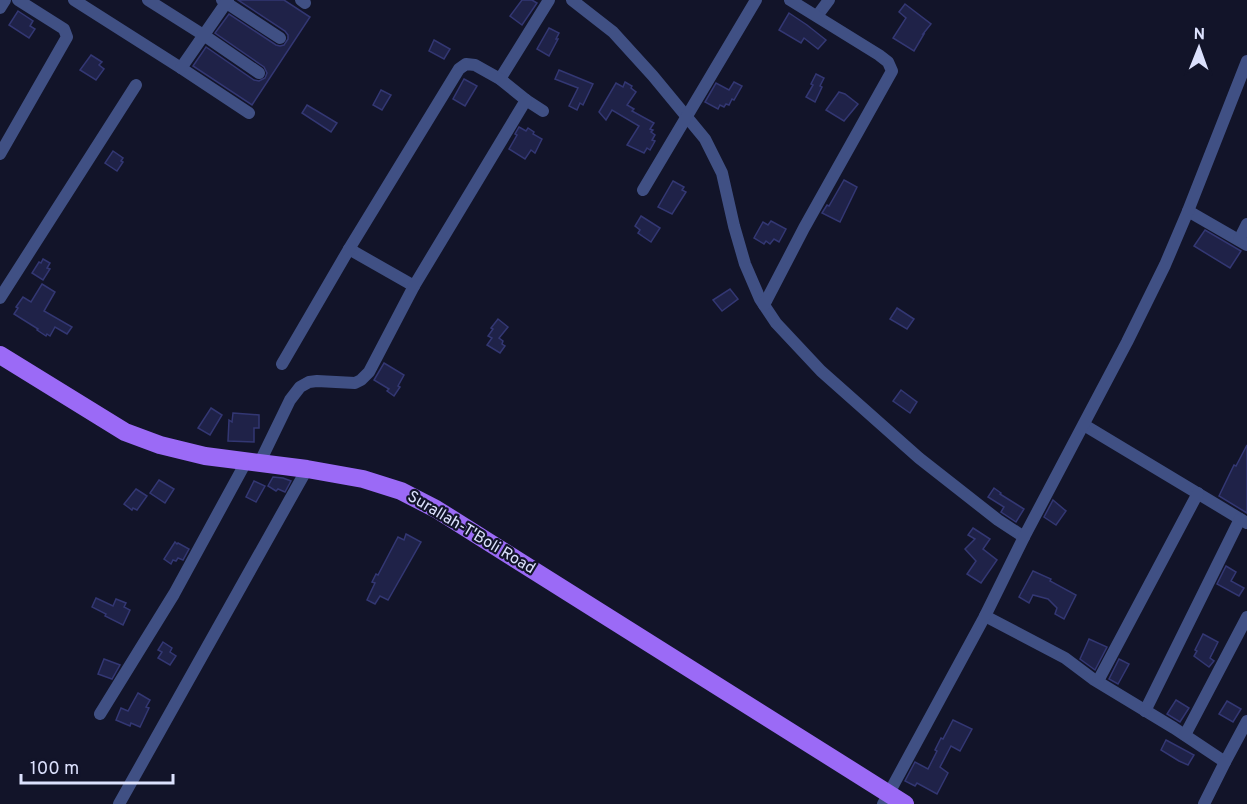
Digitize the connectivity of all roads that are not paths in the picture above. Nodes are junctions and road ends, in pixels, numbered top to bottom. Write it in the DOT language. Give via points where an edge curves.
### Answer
graph roads {
  1 [pos="5,0"];
  2 [pos="18,0"];
  3 [pos="74,0"];
  4 [pos="148,0"];
  5 [pos="549,0"];
  6 [pos="572,0"];
  7 [pos="756,0"];
  8 [pos="790,0"];
  9 [pos="829,0"];
  10 [pos="226,1"];
  11 [pos="0,8"];
  12 [pos="817,16"];
  13 [pos="205,36"];
  14 [pos="280,38"];
  15 [pos="1247,61"];
  16 [pos="181,68"];
  17 [pos="259,73"];
  18 [pos="500,79"];
  19 [pos="136,85"];
  20 [pos="526,100"];
  21 [pos="543,111"];
  22 [pos="249,113"];
  23 [pos="687,115"];
  24 [pos="0,154"];
  25 [pos="643,190"];
  26 [pos="1188,211"];
  27 [pos="1247,224"];
  28 [pos="1243,242"];
  29 [pos="349,249"];
  30 [pos="414,286"];
  31 [pos="0,298"];
  32 [pos="764,305"];
  33 [pos="0,355"];
  34 [pos="282,364"];
  35 [pos="1084,425"];
  36 [pos="253,463"];
  37 [pos="307,469"];
  38 [pos="1198,493"];
  39 [pos="1243,521"];
  40 [pos="1024,537"];
  41 [pos="985,616"];
  42 [pos="1247,617"];
  43 [pos="1098,681"];
  44 [pos="1145,711"];
  45 [pos="100,714"];
  46 [pos="1247,721"];
  47 [pos="1185,735"];
  48 [pos="1225,762"];
  49 [pos="886,799"];
  50 [pos="119,804"];
  51 [pos="905,804"];
  52 [pos="1204,804"];
  1 -- 11 [label="street"];
  2 -- 24 [label="street" via="64,29 67,37"];
  3 -- 16 [label="street"];
  4 -- 13 [label="street"];
  5 -- 18 [label="street"];
  6 -- 23 [label="street" via="613,32"];
  7 -- 23 [label="street"];
  8 -- 12 [label="street"];
  9 -- 12 [label="street"];
  10 -- 13 [label="street"];
  10 -- 14 [label="street"];
  12 -- 32 [label="street" via="879,55 892,70"];
  13 -- 16 [label="street"];
  13 -- 17 [label="street"];
  15 -- 26 [label="street"];
  16 -- 22 [label="street"];
  18 -- 20 [label="street"];
  18 -- 29 [label="street" via="475,65 466,64 459,69"];
  19 -- 31 [label="street"];
  20 -- 21 [label="street"];
  20 -- 30 [label="street"];
  23 -- 25 [label="street"];
  23 -- 32 [label="street" via="718,162 746,264"];
  26 -- 28 [label="street"];
  26 -- 35 [label="street"];
  27 -- 28 [label="street"];
  29 -- 30 [label="street"];
  29 -- 34 [label="street"];
  30 -- 36 [label="street" via="365,377 355,383 316,381 300,387"];
  32 -- 40 [label="street" via="821,371 919,458"];
  33 -- 36 [label="main road, Surallah-T'Boli Road" via="124,432 160,446"];
  35 -- 38 [label="street"];
  35 -- 40 [label="street"];
  36 -- 37 [label="main road, Surallah-T'Boli Road"];
  36 -- 45 [label="street"];
  37 -- 49 [label="main road, Surallah-T'Boli Road" via="363,479 401,491 436,509"];
  37 -- 50 [label="street"];
  38 -- 39 [label="street"];
  38 -- 43 [label="street"];
  39 -- 44 [label="street"];
  40 -- 41 [label="street"];
  41 -- 43 [label="street" via="1065,658"];
  41 -- 49 [label="street"];
  42 -- 47 [label="street"];
  43 -- 44 [label="street"];
  44 -- 47 [label="street"];
  46 -- 48 [label="street"];
  47 -- 48 [label="street"];
  48 -- 52 [label="street"];
  49 -- 51 [label="main road, Surallah-T'Boli Road"];
}
